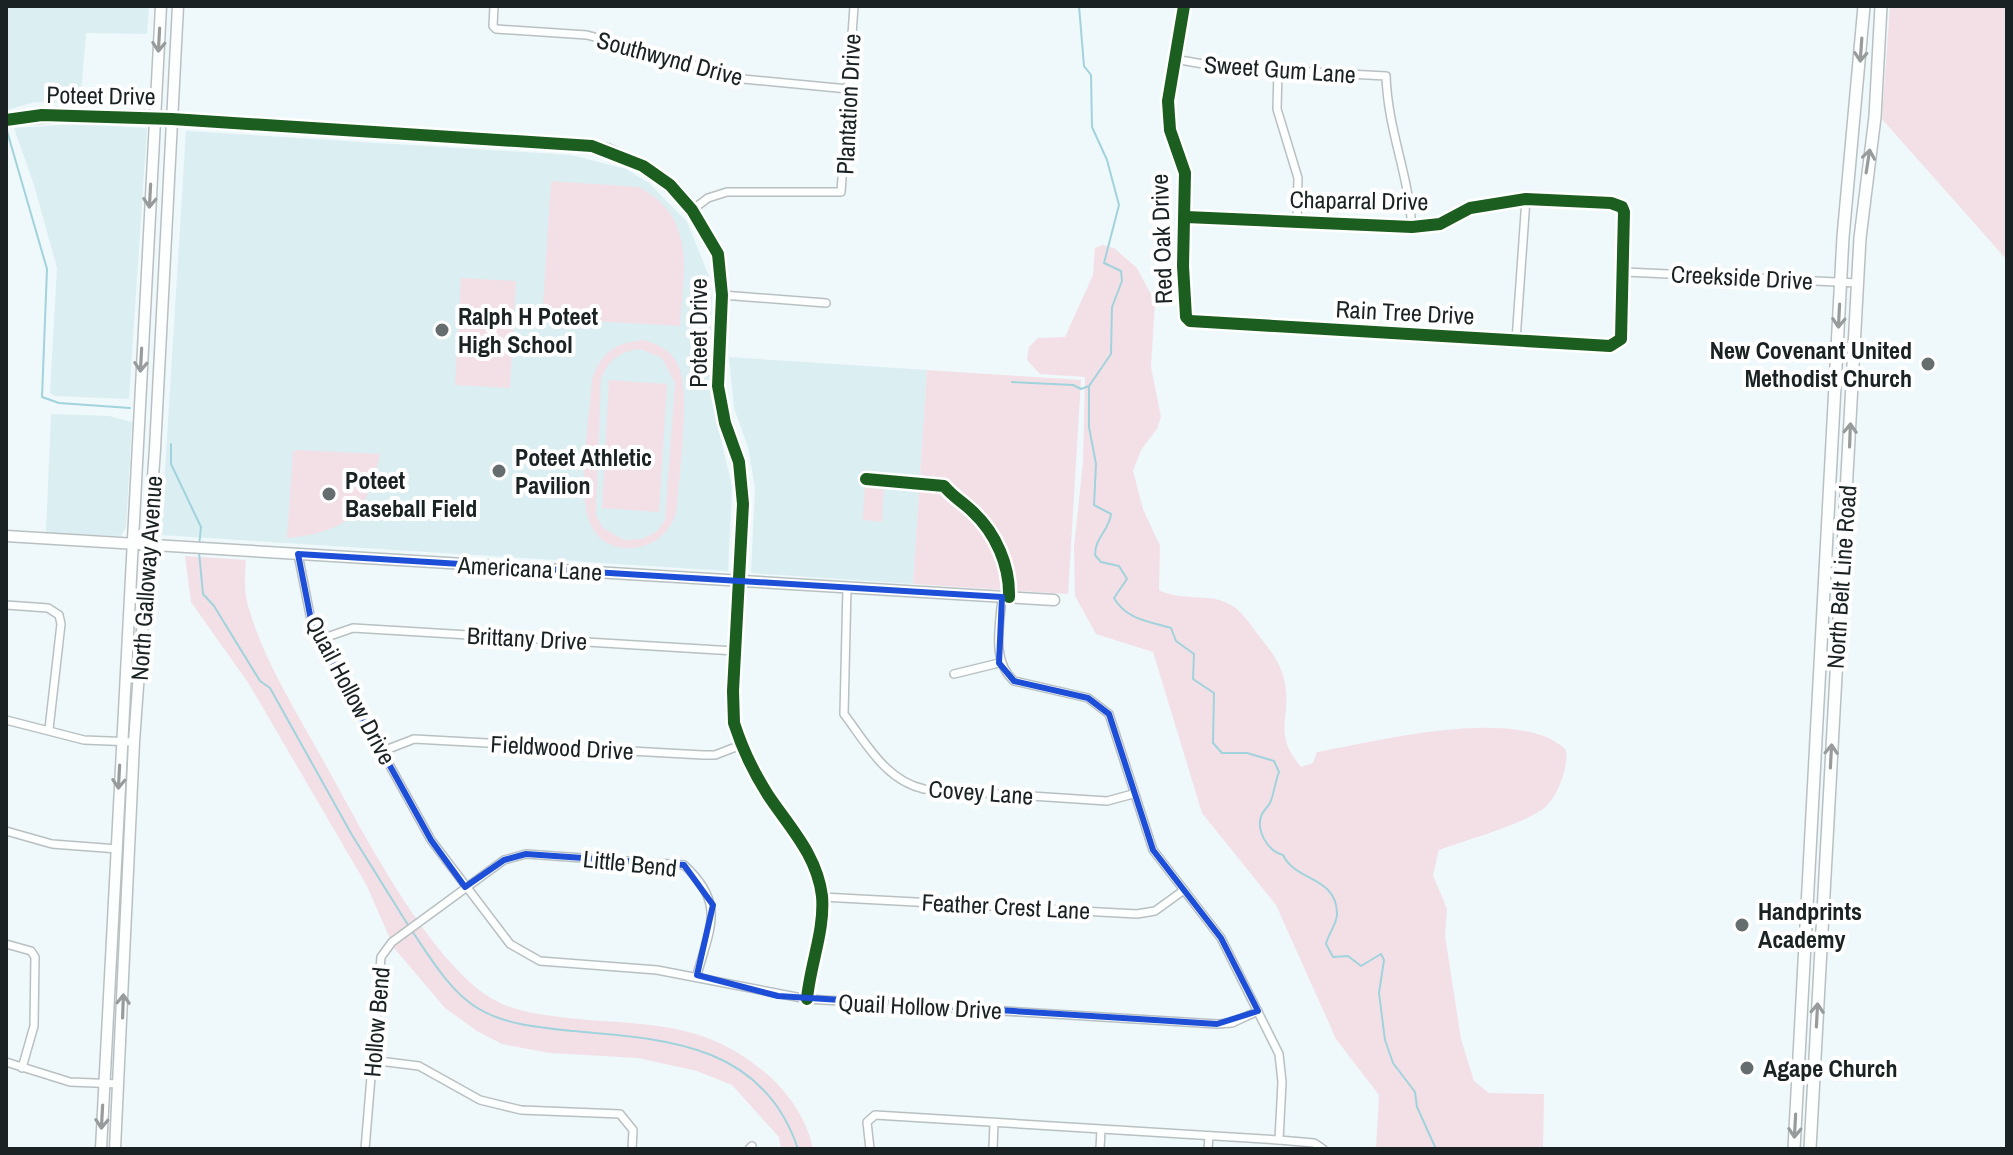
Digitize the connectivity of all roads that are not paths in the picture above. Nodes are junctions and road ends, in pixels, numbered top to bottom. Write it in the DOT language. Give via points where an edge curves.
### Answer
graph roads {
  1 [pos="161,6"];
  2 [pos="178,6"];
  3 [pos="494,6"];
  4 [pos="854,6"];
  5 [pos="1184,9"];
  6 [pos="1864,10"];
  7 [pos="1881,10"];
  8 [pos="1174,59"];
  9 [pos="1278,70"];
  10 [pos="848,89"];
  11 [pos="154,118"];
  12 [pos="172,119"];
  13 [pos="6,120"];
  14 [pos="1526,199"];
  15 [pos="692,210"];
  16 [pos="1186,217"];
  17 [pos="149,221"];
  18 [pos="1297,221"];
  19 [pos="167,222"];
  20 [pos="1412,227"];
  21 [pos="1625,272"];
  22 [pos="1840,283"];
  23 [pos="1858,283"];
  24 [pos="722,295"];
  25 [pos="826,303"];
  26 [pos="1190,321"];
  27 [pos="143,324"];
  28 [pos="161,325"];
  29 [pos="1516,340"];
  30 [pos="1834,400"];
  31 [pos="1851,401"];
  32 [pos="137,426"];
  33 [pos="157,427"];
  34 [pos="1828,512"];
  35 [pos="1845,513"];
  36 [pos="6,536"];
  37 [pos="130,544"];
  38 [pos="147,545"];
  39 [pos="298,554"];
  40 [pos="739,581"];
  41 [pos="847,587"];
  42 [pos="1002,597"];
  43 [pos="1054,600"];
  44 [pos="6,605"];
  45 [pos="321,639"];
  46 [pos="735,651"];
  47 [pos="999,663"];
  48 [pos="954,674"];
  49 [pos="1834,687"];
  50 [pos="1817,692"];
  51 [pos="6,720"];
  52 [pos="49,729"];
  53 [pos="121,742"];
  54 [pos="134,742"];
  55 [pos="741,745"];
  56 [pos="383,751"];
  57 [pos="1133,794"];
  58 [pos="6,831"];
  59 [pos="116,849"];
  60 [pos="131,850"];
  61 [pos="465,887"];
  62 [pos="1184,890"];
  63 [pos="822,897"];
  64 [pos="1806,913"];
  65 [pos="1822,914"];
  66 [pos="6,944"];
  67 [pos="697,975"];
  68 [pos="807,999"];
  69 [pos="1258,1011"];
  70 [pos="1799,1048"];
  71 [pos="1815,1049"];
  72 [pos="371,1060"];
  73 [pos="6,1062"];
  74 [pos="22,1068"];
  75 [pos="104,1084"];
  76 [pos="119,1084"];
  77 [pos="994,1123"];
  78 [pos="1101,1130"];
  79 [pos="1209,1136"];
  80 [pos="1279,1140"];
  81 [pos="101,1149"];
  82 [pos="115,1149"];
  83 [pos="365,1149"];
  84 [pos="632,1149"];
  85 [pos="870,1149"];
  86 [pos="993,1149"];
  87 [pos="1100,1149"];
  88 [pos="1208,1149"];
  89 [pos="1323,1149"];
  90 [pos="1794,1149"];
  91 [pos="1810,1149"];
  1 -- 11 [label="main road, North Galloway Avenue, one-way"];
  2 -- 12 [label="main road, North Galloway Avenue"];
  3 -- 10 [label="street, Southwynd Drive" via="493,26 502,30 587,35 743,79"];
  4 -- 10 [label="street, Plantation Drive"];
  5 -- 8 [label="street, Red Oak Drive"];
  6 -- 7 [label="main road"];
  6 -- 22 [label="main road, North Belt Line Road, one-way"];
  23 -- 7 [label="main road, North Belt Line Road, one-way"];
  8 -- 9 [label="street, Sweet Gum Lane"];
  8 -- 16 [label="street, Red Oak Drive" via="1170,130 1185,173"];
  9 -- 18 [label="street" via="1277,109 1298,178"];
  9 -- 20 [label="street, Sweet Gum Lane" via="1386,76 1388,114 1407,174"];
  10 -- 15 [label="street, Plantation Drive" via="841,192 727,192"];
  11 -- 12 [label="main road, Poteet Drive"];
  11 -- 13 [label="main road, Poteet Drive" via="42,115"];
  11 -- 17 [label="main road, North Galloway Avenue, one-way"];
  12 -- 15 [label="main road, Poteet Drive" via="592,146 643,166"];
  12 -- 19 [label="main road, North Galloway Avenue"];
  14 -- 20 [label="street, Chaparral Drive" via="1470,208 1440,224"];
  14 -- 21 [label="street, Chaparral Drive" via="1622,207"];
  14 -- 29 [label="street"];
  15 -- 24 [label="main road, Poteet Drive" via="718,254"];
  16 -- 18 [label="street, Chaparral Drive"];
  16 -- 26 [label="street, Red Oak Drive" via="1183,266"];
  17 -- 19 [label="main road"];
  17 -- 27 [label="main road, North Galloway Avenue"];
  18 -- 20 [label="street, Chaparral Drive"];
  19 -- 28 [label="main road, North Galloway Avenue"];
  21 -- 22 [label="street, Creekside Drive"];
  21 -- 29 [label="street, Rain Tree Drive" via="1618,344"];
  22 -- 23 [label="street, Creekside Drive"];
  22 -- 30 [label="main road, North Belt Line Road, one-way"];
  23 -- 31 [label="main road, North Belt Line Road"];
  24 -- 25 [label="street"];
  24 -- 40 [label="main road, Poteet Drive" via="718,386 741,473"];
  26 -- 29 [label="street, Rain Tree Drive"];
  27 -- 28 [label="main road"];
  27 -- 32 [label="main road, North Galloway Avenue, one-way"];
  28 -- 33 [label="main road, North Galloway Avenue"];
  30 -- 31 [label="main road"];
  30 -- 34 [label="main road, North Belt Line Road"];
  35 -- 31 [label="main road, North Belt Line Road, one-way"];
  32 -- 33 [label="main road"];
  32 -- 37 [label="main road, North Galloway Avenue"];
  33 -- 38 [label="main road, North Galloway Avenue"];
  34 -- 35 [label="main road"];
  34 -- 50 [label="main road, North Belt Line Road"];
  35 -- 49 [label="main road, North Belt Line Road"];
  36 -- 37 [label="main road, Americana Lane"];
  37 -- 38 [label="main road, Americana Lane"];
  37 -- 53 [label="main road, North Galloway Avenue"];
  38 -- 39 [label="main road, Americana Lane"];
  38 -- 54 [label="main road, North Galloway Avenue"];
  39 -- 40 [label="main road, Americana Lane"];
  39 -- 45 [label="street, Quail Hollow Drive" via="312,625"];
  40 -- 41 [label="main road, Americana Lane"];
  40 -- 46 [label="street, Poteet Drive"];
  41 -- 42 [label="main road, Americana Lane"];
  41 -- 57 [label="street, Covey Lane" via="844,714 906,785 1107,801"];
  42 -- 43 [label="main road, Americana Lane"];
  42 -- 47 [label="street"];
  44 -- 52 [label="street" via="48,608 59,615"];
  45 -- 46 [label="street, Brittany Drive" via="353,628"];
  45 -- 56 [label="street, Quail Hollow Drive"];
  46 -- 55 [label="street, Poteet Drive" via="734,723"];
  47 -- 48 [label="street"];
  47 -- 57 [label="street" via="1014,681 1099,705 1114,726"];
  49 -- 50 [label="main road"];
  65 -- 49 [label="main road, North Belt Line Road, one-way"];
  50 -- 64 [label="main road, North Belt Line Road"];
  51 -- 52 [label="street"];
  52 -- 53 [label="street" via="84,740"];
  53 -- 54 [label="street"];
  53 -- 59 [label="main road, North Galloway Avenue, one-way"];
  54 -- 60 [label="main road, North Galloway Avenue"];
  55 -- 56 [label="street, Fieldwood Drive" via="703,755 414,739"];
  55 -- 63 [label="street, Poteet Drive" via="767,794 806,847"];
  56 -- 61 [label="street, Quail Hollow Drive" via="431,840"];
  57 -- 62 [label="street" via="1153,850"];
  58 -- 59 [label="street" via="52,844"];
  59 -- 60 [label="street"];
  59 -- 75 [label="main road, North Galloway Avenue"];
  76 -- 60 [label="main road, North Galloway Avenue, one-way"];
  61 -- 67 [label="street, Quail Hollow Drive" via="510,944 540,961"];
  61 -- 67 [label="street, Little Bend" via="504,860 526,854 684,865 713,905"];
  61 -- 72 [label="street, Hollow Bend" via="385,948 378,965"];
  62 -- 63 [label="street, Feather Crest Lane" via="1155,911 1137,914"];
  62 -- 69 [label="street" via="1221,938"];
  63 -- 68 [label="street, Poteet Drive"];
  64 -- 65 [label="main road"];
  64 -- 70 [label="main road, North Belt Line Road"];
  71 -- 65 [label="main road, North Belt Line Road, one-way"];
  66 -- 74 [label="street" via="35,957 34,1026"];
  67 -- 68 [label="street, Quail Hollow Drive"];
  68 -- 69 [label="street, Quail Hollow Drive" via="1217,1024"];
  69 -- 80 [label="street" via="1279,1054"];
  70 -- 71 [label="main road"];
  70 -- 90 [label="main road, North Belt Line Road, one-way"];
  71 -- 91 [label="main road, North Belt Line Road"];
  72 -- 83 [label="street, Hollow Bend"];
  72 -- 84 [label="street" via="419,1066 480,1100 521,1110 620,1114 633,1130"];
  73 -- 74 [label="street"];
  74 -- 75 [label="street" via="70,1082"];
  75 -- 76 [label="street"];
  75 -- 81 [label="main road, North Galloway Avenue, one-way"];
  76 -- 82 [label="main road, North Galloway Avenue"];
  77 -- 78 [label="street"];
  77 -- 85 [label="street" via="870,1118"];
  77 -- 86 [label="street"];
  78 -- 79 [label="street"];
  78 -- 87 [label="street"];
  79 -- 80 [label="street"];
  79 -- 88 [label="street"];
  80 -- 89 [label="street" via="1314,1143"];
}
